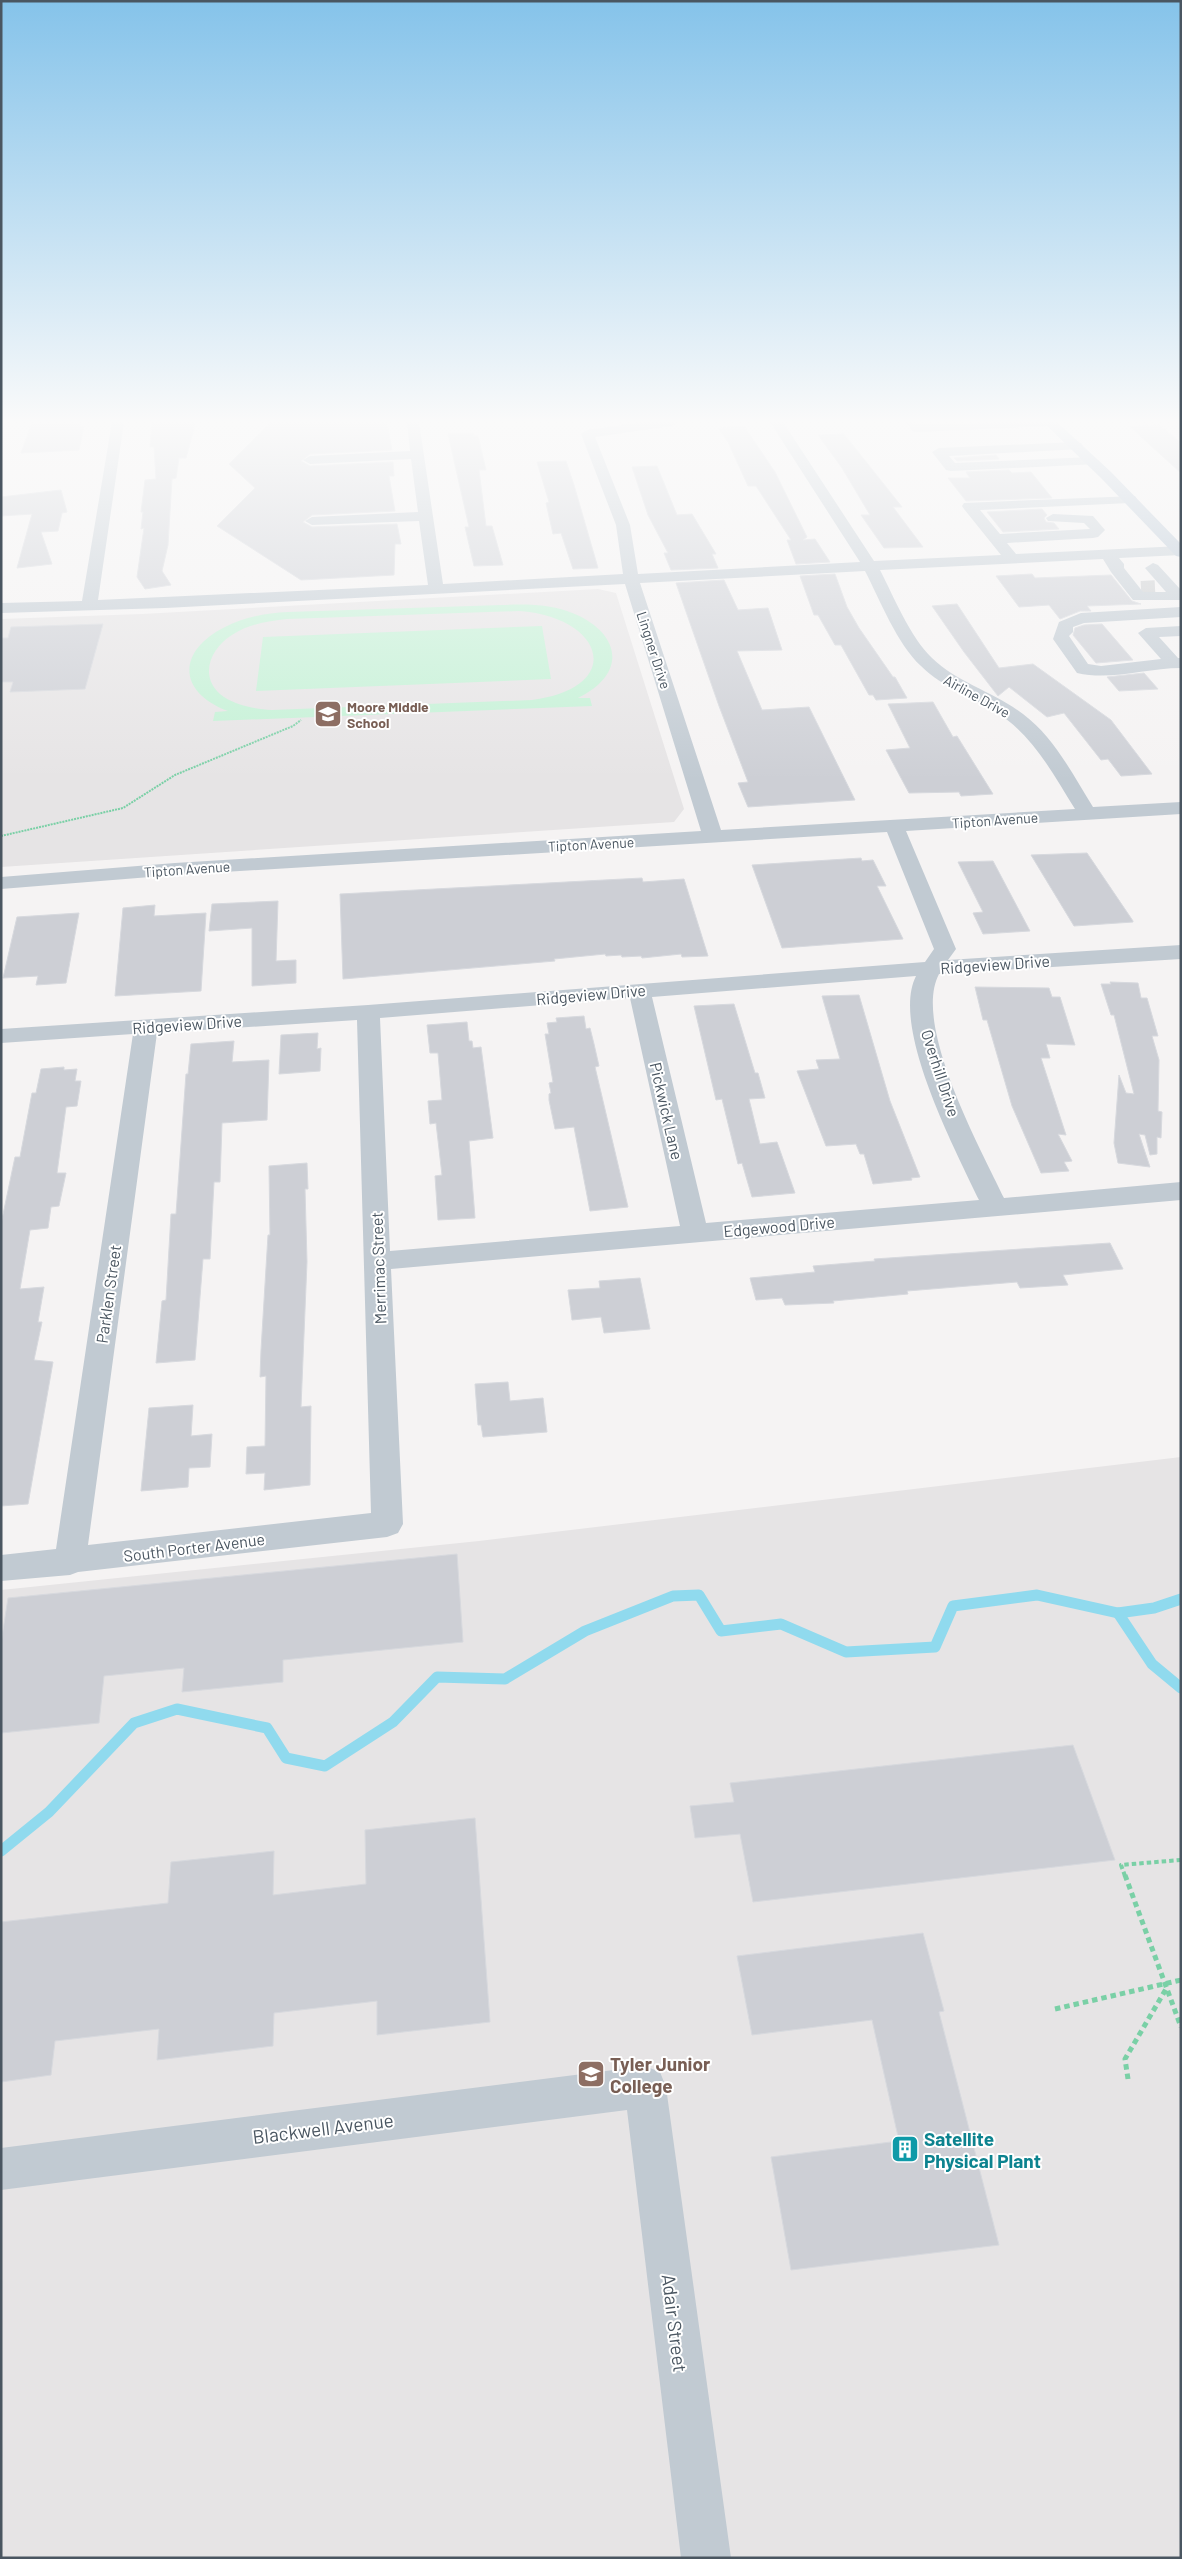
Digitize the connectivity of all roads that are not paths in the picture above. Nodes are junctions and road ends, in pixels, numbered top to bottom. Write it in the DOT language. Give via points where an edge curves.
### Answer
graph roads {
  1 [pos="99,541"];
  2 [pos="430,541"];
  3 [pos="625,541"];
  4 [pos="854,541"];
  5 [pos="998,541"];
  6 [pos="1171,541"];
  7 [pos="1180,551"];
  8 [pos="1107,554"];
  9 [pos="1057,556"];
  10 [pos="1011,558"];
  11 [pos="869,565"];
  12 [pos="1181,566"];
  13 [pos="1098,570"];
  14 [pos="1070,571"];
  15 [pos="631,578"];
  16 [pos="1153,585"];
  17 [pos="436,589"];
  18 [pos="89,606"];
  19 [pos="1,608"];
  20 [pos="1181,631"];
  21 [pos="1065,632"];
  22 [pos="1146,633"];
  23 [pos="1177,663"];
  24 [pos="1181,808"];
  25 [pos="1087,813"];
  26 [pos="895,827"];
  27 [pos="713,837"];
  28 [pos="1,883"];
  29 [pos="1181,952"];
  30 [pos="932,968"];
  31 [pos="639,990"];
  32 [pos="368,1012"];
  33 [pos="146,1026"];
  34 [pos="1,1036"];
  35 [pos="1181,1191"];
  36 [pos="996,1208"];
  37 [pos="696,1233"];
  38 [pos="378,1261"];
  39 [pos="387,1524"];
  40 [pos="70,1562"];
  41 [pos="1,1568"];
  42 [pos="645,2087"];
  43 [pos="1,2169"];
  44 [pos="706,2558"];
  1 -- 18 [label="street"];
  2 -- 17 [label="street"];
  3 -- 15 [label="street, Lingner Drive"];
  4 -- 11 [label="street, Airline Drive"];
  5 -- 10 [label="street"];
  6 -- 7 [label="main road"];
  7 -- 8 [label="street"];
  8 -- 9 [label="street"];
  8 -- 16 [label="street" via="1116,564"];
  9 -- 10 [label="street"];
  9 -- 14 [label="street"];
  10 -- 11 [label="street"];
  11 -- 15 [label="street"];
  11 -- 25 [label="street, Airline Drive" via="916,651 926,663 952,683 1017,718 1038,738"];
  12 -- 16 [label="street"];
  13 -- 16 [label="street"];
  15 -- 17 [label="street"];
  15 -- 27 [label="street, Lingner Drive"];
  16 -- 21 [label="street" via="1065,625"];
  17 -- 18 [label="street"];
  18 -- 19 [label="street"];
  20 -- 22 [label="street"];
  21 -- 22 [label="street" via="1119,629"];
  21 -- 23 [label="street" via="1061,639 1083,669 1101,671"];
  22 -- 23 [label="street"];
  24 -- 25 [label="street, Tipton Avenue"];
  25 -- 26 [label="street, Tipton Avenue"];
  26 -- 27 [label="street, Tipton Avenue"];
  26 -- 30 [label="street, Overhill Drive" via="945,949"];
  27 -- 28 [label="street, Tipton Avenue" via="176,869"];
  29 -- 30 [label="street, Ridgeview Drive"];
  30 -- 31 [label="street, Ridgeview Drive"];
  30 -- 36 [label="street, Overhill Drive" via="921,991 926,1036 948,1104"];
  31 -- 32 [label="street, Ridgeview Drive"];
  31 -- 37 [label="street, Pickwick Lane"];
  32 -- 33 [label="street, Ridgeview Drive"];
  32 -- 38 [label="street, Merrimac Street"];
  33 -- 34 [label="street, Ridgeview Drive"];
  33 -- 40 [label="street, Parklen Street"];
  35 -- 36 [label="street, Edgewood Drive"];
  36 -- 37 [label="street, Edgewood Drive"];
  37 -- 38 [label="street, Edgewood Drive"];
  38 -- 39 [label="street, Merrimac Street"];
  39 -- 40 [label="street, South Porter Avenue"];
  40 -- 41 [label="street, South Porter Avenue"];
  42 -- 43 [label="street, Blackwell Avenue"];
  42 -- 44 [label="street, Adair Street"];
}
